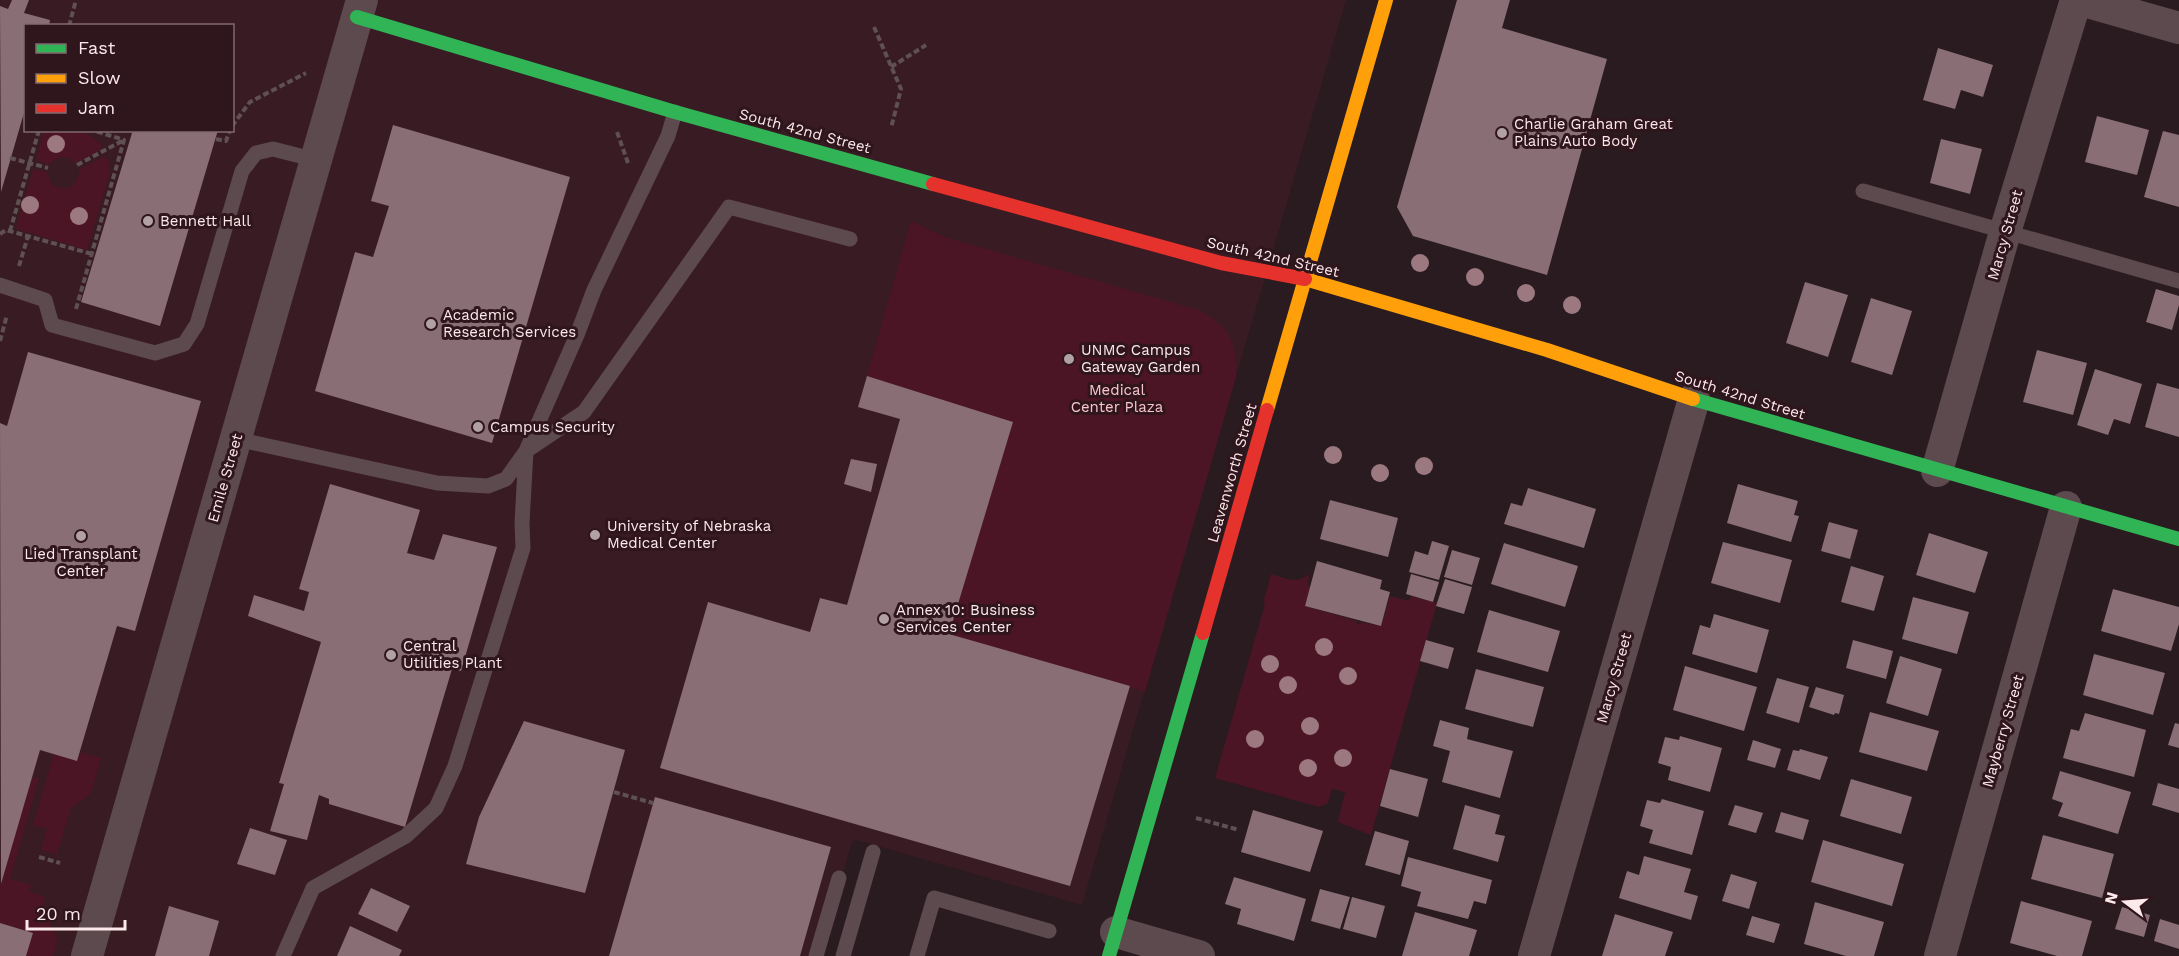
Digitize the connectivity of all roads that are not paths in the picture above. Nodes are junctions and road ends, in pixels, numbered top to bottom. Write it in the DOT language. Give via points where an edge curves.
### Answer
graph roads {
  1 [pos="1386,0"];
  2 [pos="2076,0"];
  3 [pos="2081,0"];
  4 [pos="360,8"];
  5 [pos="2179,28"];
  6 [pos="675,112"];
  7 [pos="316,160"];
  8 [pos="1863,191"];
  9 [pos="2005,232"];
  10 [pos="850,239"];
  11 [pos="1305,279"];
  12 [pos="2179,281"];
  13 [pos="0,285"];
  14 [pos="1694,399"];
  15 [pos="236,439"];
  16 [pos="526,451"];
  17 [pos="1937,471"];
  18 [pos="2066,507"];
  19 [pos="2179,539"];
  20 [pos="873,852"];
  21 [pos="839,878"];
  22 [pos="1049,931"];
  23 [pos="1112,944"];
  24 [pos="87,956"];
  25 [pos="283,956"];
  26 [pos="816,956"];
  27 [pos="843,956"];
  28 [pos="917,956"];
  29 [pos="1199,956"];
  30 [pos="1534,956"];
  31 [pos="1940,956"];
  1 -- 11 [label="main road, Leavenworth Street"];
  2 -- 9 [label="street, Marcy Street"];
  3 -- 5 [label="street"];
  4 -- 6 [label="main road, South 42nd Street"];
  4 -- 7 [label="street, Emile Street"];
  6 -- 11 [label="main road, South 42nd Street" via="1221,263"];
  6 -- 16 [label="lane" via="668,136 594,290"];
  7 -- 13 [label="lane" via="273,149 256,153 242,171 197,324 184,344 155,353 52,325 45,300"];
  7 -- 15 [label="street, Emile Street"];
  8 -- 9 [label="lane"];
  9 -- 12 [label="lane"];
  9 -- 17 [label="street, Marcy Street"];
  10 -- 16 [label="lane" via="729,207 584,412"];
  11 -- 14 [label="main road, South 42nd Street" via="1582,361"];
  11 -- 23 [label="main road, Leavenworth Street"];
  14 -- 17 [label="main road, South 42nd Street"];
  14 -- 30 [label="street, Marcy Street"];
  15 -- 16 [label="lane" via="437,483 488,486 506,479"];
  15 -- 24 [label="street, Emile Street"];
  16 -- 25 [label="lane" via="523,548 455,766 436,808 406,836 313,888"];
  17 -- 18 [label="main road, South 42nd Street"];
  18 -- 19 [label="main road, South 42nd Street"];
  18 -- 31 [label="street, Mayberry Street"];
  20 -- 27 [label="lane"];
  21 -- 26 [label="lane"];
  22 -- 28 [label="lane" via="934,898"];
  23 -- 29 [label="street"];
}
